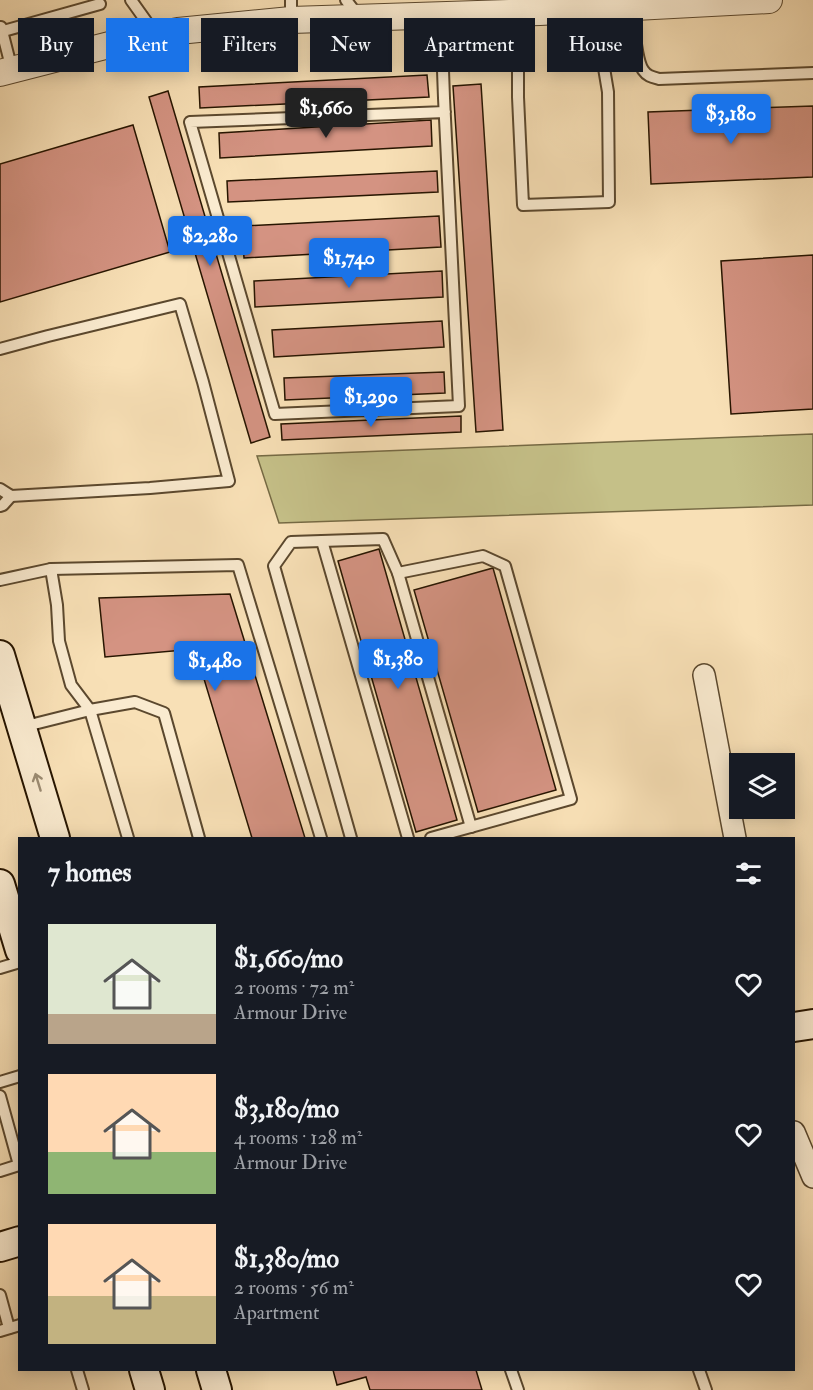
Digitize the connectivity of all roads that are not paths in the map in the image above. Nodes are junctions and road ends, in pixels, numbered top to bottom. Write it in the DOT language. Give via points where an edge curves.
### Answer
graph roads {
  1 [pos="131,0"];
  2 [pos="769,0"];
  3 [pos="100,4"];
  4 [pos="632,7"];
  5 [pos="353,8"];
  6 [pos="533,8"];
  7 [pos="601,8"];
  8 [pos="291,10"];
  9 [pos="441,15"];
  10 [pos="144,18"];
  11 [pos="441,18"];
  12 [pos="189,29"];
  13 [pos="1,30"];
  14 [pos="106,46"];
  15 [pos="6,72"];
  16 [pos="443,72"];
  17 [pos="813,73"];
  18 [pos="445,112"];
  19 [pos="0,349"];
  20 [pos="0,489"];
  21 [pos="11,496"];
  22 [pos="0,506"];
  23 [pos="322,541"];
  24 [pos="51,569"];
  25 [pos="398,573"];
  26 [pos="0,579"];
  27 [pos="0,655"];
  28 [pos="704,675"];
  29 [pos="90,710"];
  30 [pos="22,728"];
  31 [pos="471,827"];
  32 [pos="55,837"];
  33 [pos="128,837"];
  34 [pos="199,837"];
  35 [pos="321,837"];
  36 [pos="351,837"];
  37 [pos="408,837"];
  38 [pos="435,837"];
  39 [pos="735,837"];
  40 [pos="0,884"];
  41 [pos="18,943"];
  42 [pos="18,963"];
  43 [pos="0,968"];
  44 [pos="813,1024"];
  45 [pos="795,1027"];
  46 [pos="18,1077"];
  47 [pos="0,1082"];
  48 [pos="1,1102"];
  49 [pos="5,1134"];
  50 [pos="795,1134"];
  51 [pos="18,1163"];
  52 [pos="18,1165"];
  53 [pos="0,1171"];
  54 [pos="813,1177"];
  55 [pos="18,1242"];
  56 [pos="0,1247"];
  57 [pos="0,1295"];
  58 [pos="10,1328"];
  59 [pos="77,1371"];
  60 [pos="144,1371"];
  61 [pos="211,1371"];
  62 [pos="511,1371"];
  63 [pos="699,1371"];
  64 [pos="83,1390"];
  65 [pos="150,1390"];
  66 [pos="217,1390"];
  67 [pos="518,1390"];
  68 [pos="706,1390"];
  1 -- 10 [label="lane"];
  2 -- 4 [label="street"];
  3 -- 13 [label="lane"];
  4 -- 7 [label="street"];
  4 -- 17 [label="lane" via="638,56 649,76 659,79"];
  5 -- 8 [label="street"];
  5 -- 9 [label="street"];
  6 -- 7 [label="street"];
  6 -- 7 [label="lane" via="518,97 523,205 609,202 608,92 600,38"];
  6 -- 9 [label="street"];
  8 -- 12 [label="street"];
  9 -- 11 [label="lane"];
  13 -- 15 [label="lane"];
  14 -- 15 [label="street"];
  16 -- 18 [label="lane"];
  18 -- 18 [label="lane" via="459,406 275,414 190,122"];
  19 -- 21 [label="lane" via="180,304 229,481"];
  20 -- 21 [label="lane"];
  21 -- 22 [label="lane"];
  23 -- 25 [label="lane" via="383,538"];
  23 -- 36 [label="lane" via="291,542 274,567"];
  23 -- 37 [label="lane"];
  24 -- 26 [label="lane"];
  24 -- 29 [label="lane" via="58,641 71,685"];
  24 -- 35 [label="lane" via="238,565"];
  25 -- 31 [label="lane"];
  25 -- 31 [label="lane" via="483,556 505,566 571,799"];
  27 -- 30 [label="main road"];
  28 -- 39 [label="street"];
  29 -- 30 [label="lane"];
  29 -- 33 [label="lane"];
  29 -- 34 [label="lane" via="135,702 164,713"];
  32 -- 30 [label="main road, one-way"];
  31 -- 38 [label="lane"];
  40 -- 41 [label="main road"];
  42 -- 43 [label="lane"];
  44 -- 45 [label="main road"];
  46 -- 47 [label="lane"];
  48 -- 49 [label="lane"];
  49 -- 51 [label="lane"];
  50 -- 54 [label="street"];
  52 -- 53 [label="lane"];
  55 -- 56 [label="main road"];
  57 -- 58 [label="lane"];
  59 -- 64 [label="lane"];
  60 -- 65 [label="main road"];
  61 -- 66 [label="main road"];
  62 -- 67 [label="lane"];
  63 -- 68 [label="lane"];
}
